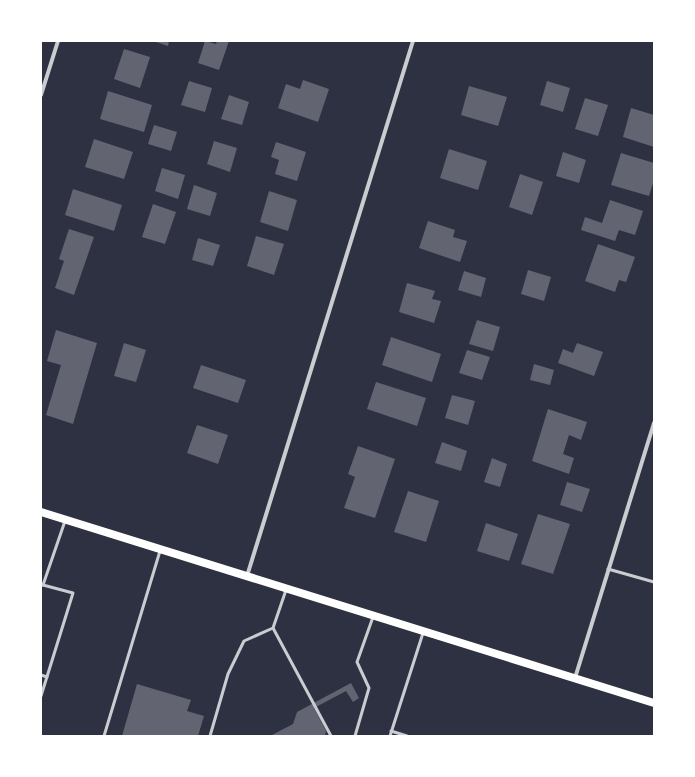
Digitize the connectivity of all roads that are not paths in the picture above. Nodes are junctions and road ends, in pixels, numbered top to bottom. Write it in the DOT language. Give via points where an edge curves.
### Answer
graph roads {
  1 [pos="58,41"];
  2 [pos="413,41"];
  3 [pos="41,95"];
  4 [pos="654,423"];
  5 [pos="41,512"];
  6 [pos="65,520"];
  7 [pos="160,549"];
  8 [pos="608,568"];
  9 [pos="247,576"];
  10 [pos="654,582"];
  11 [pos="42,585"];
  12 [pos="287,588"];
  13 [pos="373,615"];
  14 [pos="273,628"];
  15 [pos="423,631"];
  16 [pos="41,675"];
  17 [pos="47,677"];
  18 [pos="575,678"];
  19 [pos="41,696"];
  20 [pos="654,703"];
  21 [pos="391,731"];
  22 [pos="104,736"];
  23 [pos="210,736"];
  24 [pos="331,736"];
  25 [pos="355,736"];
  26 [pos="390,736"];
  27 [pos="407,736"];
  1 -- 3 [label="street"];
  2 -- 9 [label="street"];
  4 -- 8 [label="street"];
  5 -- 6 [label="main road"];
  6 -- 7 [label="main road"];
  6 -- 11 [label="lane"];
  7 -- 9 [label="main road"];
  7 -- 22 [label="lane"];
  8 -- 10 [label="lane"];
  8 -- 18 [label="street"];
  9 -- 12 [label="main road"];
  11 -- 17 [label="lane" via="73,594"];
  12 -- 13 [label="main road"];
  12 -- 14 [label="lane"];
  13 -- 15 [label="main road"];
  13 -- 25 [label="lane" via="357,662 369,688"];
  14 -- 23 [label="lane" via="244,641 228,674"];
  14 -- 24 [label="lane"];
  15 -- 18 [label="main road"];
  15 -- 21 [label="lane"];
  16 -- 17 [label="lane"];
  17 -- 19 [label="lane"];
  18 -- 20 [label="main road"];
  21 -- 26 [label="lane"];
  21 -- 27 [label="lane"];
}
